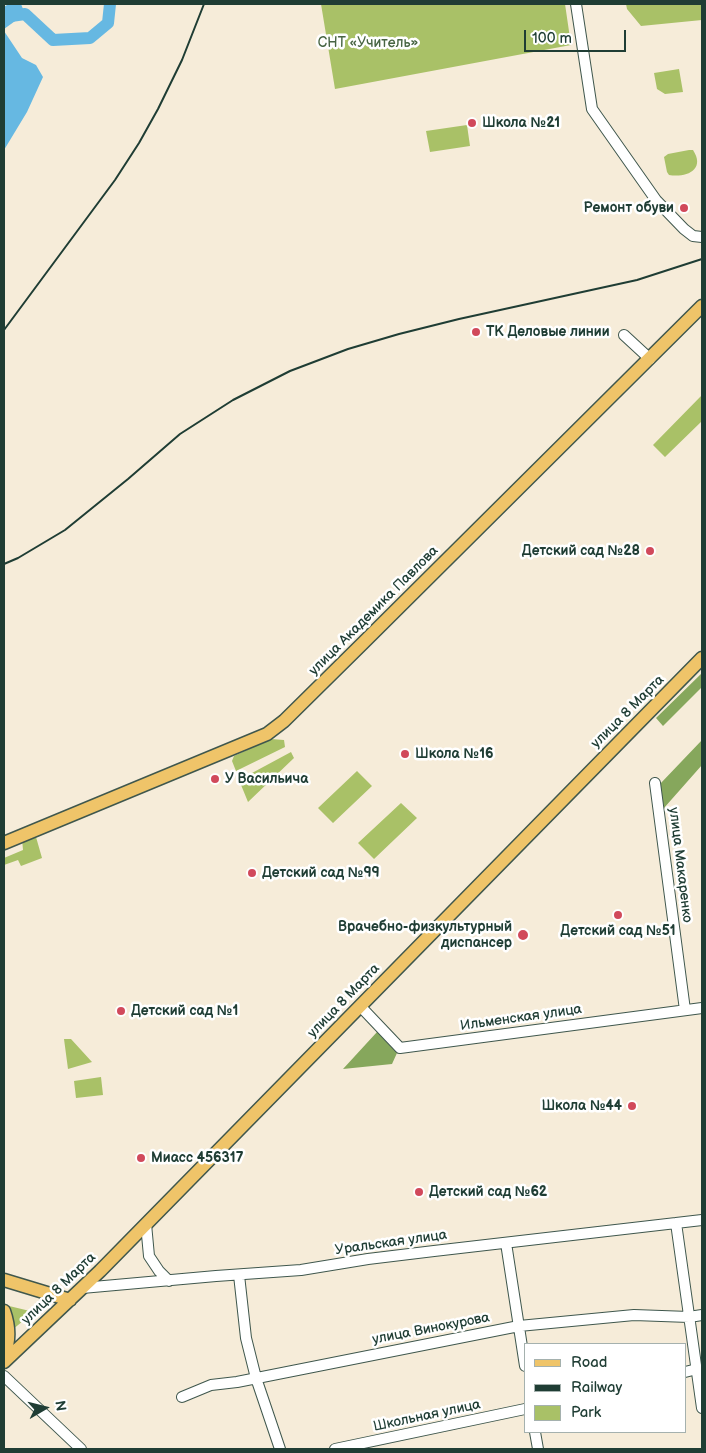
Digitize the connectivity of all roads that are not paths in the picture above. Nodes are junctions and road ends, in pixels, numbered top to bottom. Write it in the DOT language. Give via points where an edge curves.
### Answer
graph roads {
  1 [pos="576,4"];
  2 [pos="702,238"];
  3 [pos="702,306"];
  4 [pos="624,335"];
  5 [pos="650,358"];
  6 [pos="702,658"];
  7 [pos="655,783"];
  8 [pos="4,843"];
  9 [pos="361,1006"];
  10 [pos="702,1008"];
  11 [pos="685,1010"];
  12 [pos="702,1220"];
  13 [pos="676,1223"];
  14 [pos="146,1224"];
  15 [pos="506,1243"];
  16 [pos="239,1275"];
  17 [pos="4,1280"];
  18 [pos="168,1281"];
  19 [pos="82,1288"];
  20 [pos="70,1300"];
  21 [pos="4,1311"];
  22 [pos="702,1316"];
  23 [pos="689,1317"];
  24 [pos="518,1326"];
  25 [pos="4,1355"];
  26 [pos="524,1360"];
  27 [pos="4,1362"];
  28 [pos="697,1369"];
  29 [pos="686,1372"];
  30 [pos="4,1376"];
  31 [pos="256,1378"];
  32 [pos="182,1397"];
  33 [pos="702,1408"];
  34 [pos="524,1409"];
  35 [pos="535,1433"];
  36 [pos="81,1449"];
  37 [pos="280,1449"];
  38 [pos="335,1449"];
  39 [pos="538,1449"];
  1 -- 2 [label="street" via="592,109 656,200 684,229"];
  3 -- 5 [label="main road, улица Академика Павлова"];
  4 -- 5 [label="street"];
  5 -- 8 [label="main road, улица Академика Павлова" via="284,721 267,734"];
  6 -- 9 [label="main road, улица 8 Марта"];
  7 -- 11 [label="street, улица Макаренко"];
  9 -- 11 [label="street, Ильменская улица" via="400,1048"];
  9 -- 14 [label="main road, улица 8 Марта"];
  10 -- 11 [label="street, Ильменская улица"];
  12 -- 13 [label="street, Уральская улица"];
  13 -- 15 [label="street, Уральская улица"];
  13 -- 23 [label="street"];
  14 -- 18 [label="street" via="149,1256"];
  14 -- 19 [label="main road, улица 8 Марта"];
  15 -- 16 [label="street, Уральская улица"];
  15 -- 24 [label="street"];
  16 -- 18 [label="street, Уральская улица"];
  16 -- 31 [label="street" via="246,1338"];
  17 -- 20 [label="main road"];
  18 -- 19 [label="street, Уральская улица"];
  19 -- 20 [label="main road, улица 8 Марта"];
  20 -- 27 [label="main road, улица 8 Марта"];
  21 -- 25 [label="main road" via="9,1337"];
  22 -- 23 [label="street, улица Винокурова"];
  23 -- 24 [label="street, улица Винокурова" via="634,1315"];
  23 -- 28 [label="street"];
  24 -- 26 [label="street"];
  24 -- 31 [label="street, улица Винокурова"];
  28 -- 29 [label="street"];
  28 -- 33 [label="street"];
  30 -- 36 [label="street"];
  31 -- 32 [label="street, улица Винокурова" via="211,1385"];
  31 -- 37 [label="street"];
  34 -- 38 [label="street, Школьная улица"];
  35 -- 39 [label="street"];
}
